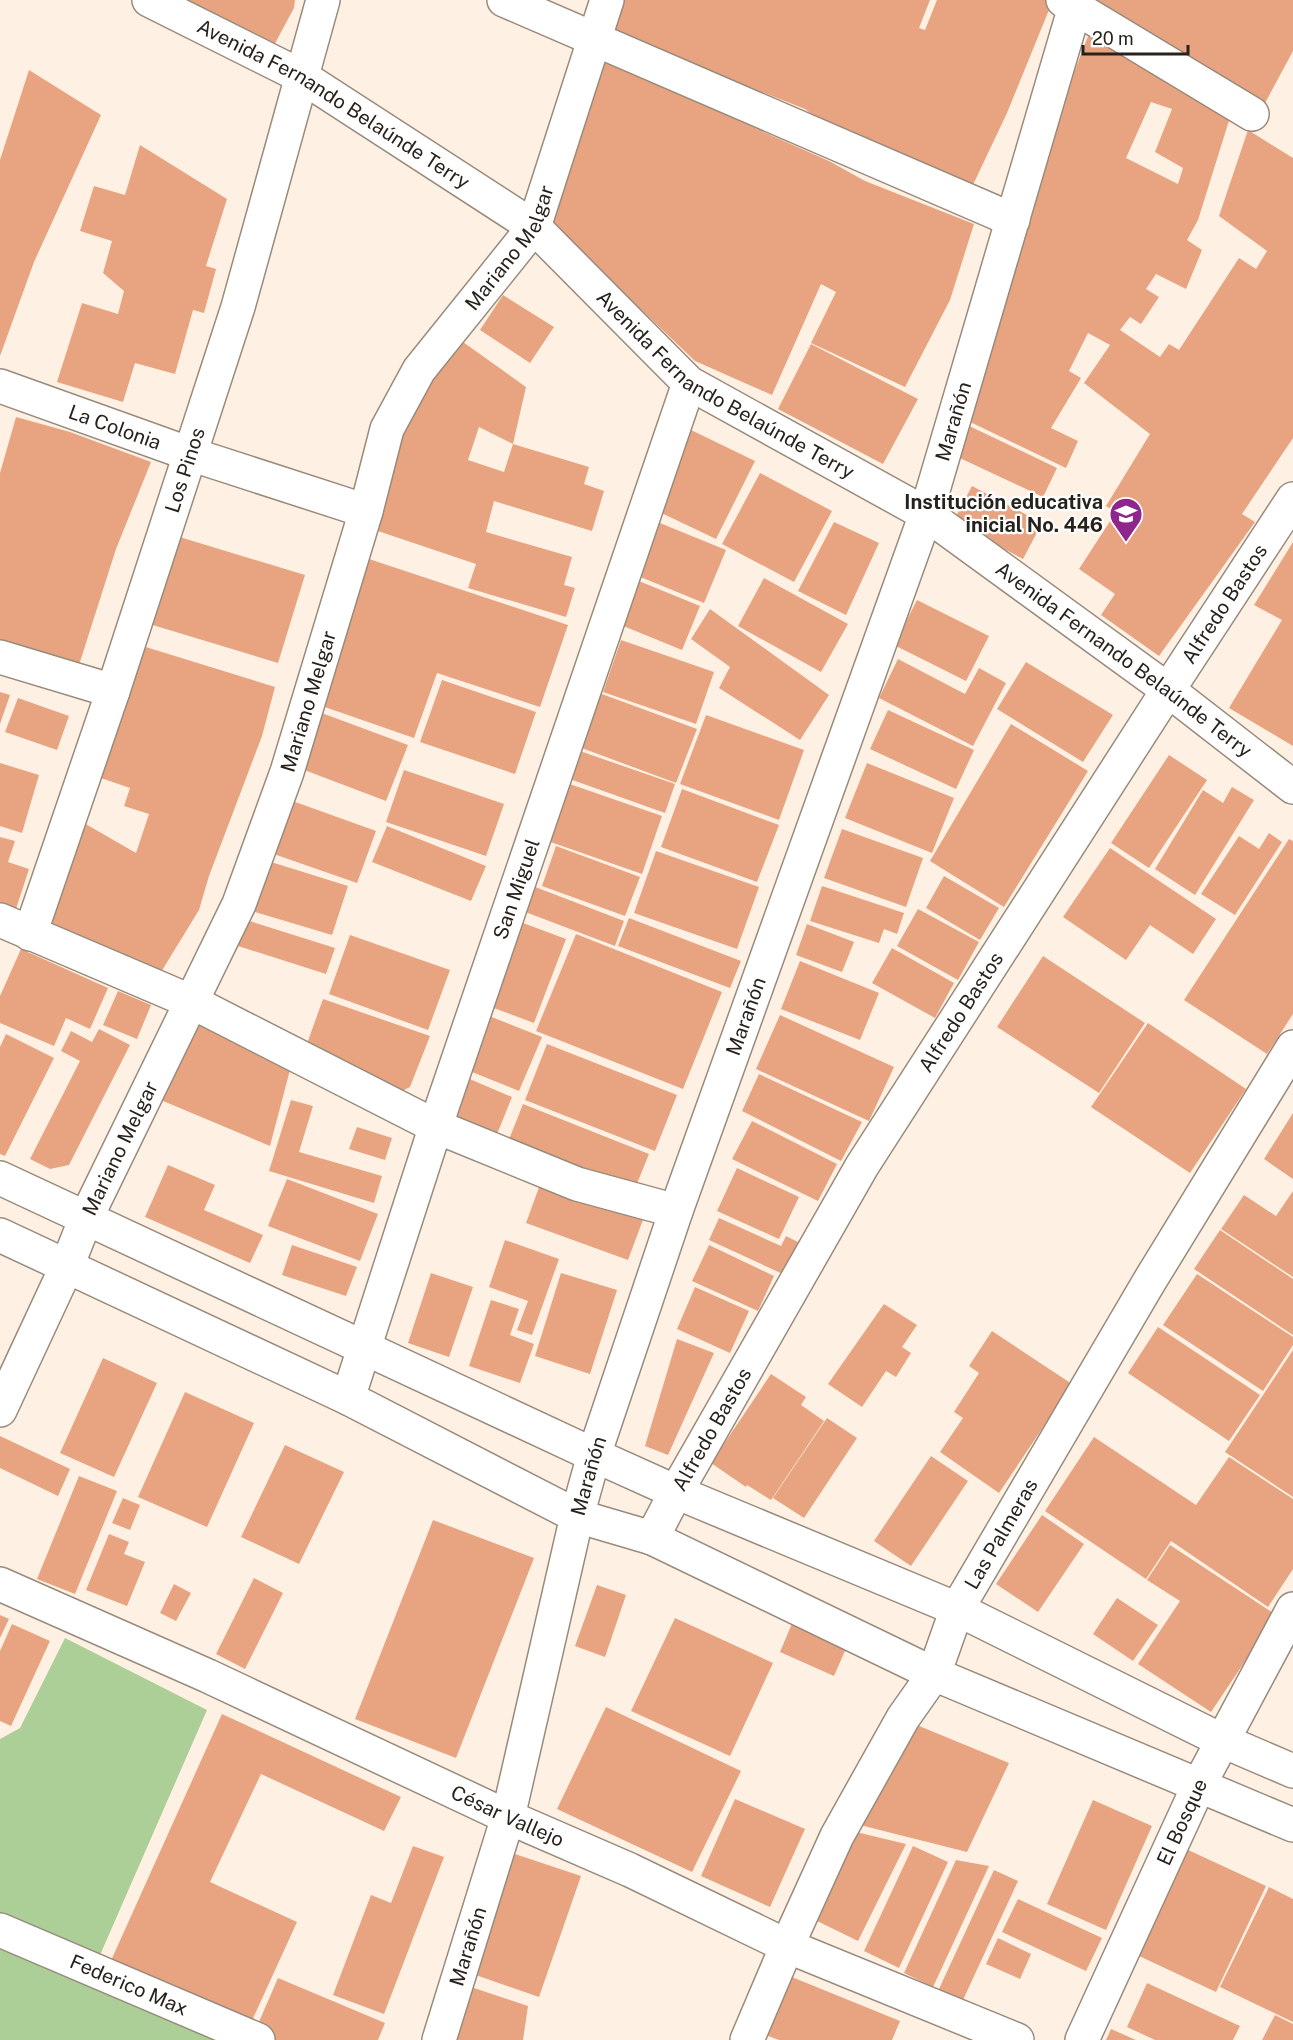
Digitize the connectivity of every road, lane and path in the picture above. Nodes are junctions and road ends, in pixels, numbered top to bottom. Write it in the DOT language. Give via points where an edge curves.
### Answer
graph roads {
  1 [pos="149,0"];
  2 [pos="323,0"];
  3 [pos="504,0"];
  4 [pos="607,0"];
  5 [pos="1072,2"];
  6 [pos="595,39"];
  7 [pos="301,76"];
  8 [pos="1252,114"];
  9 [pos="1013,220"];
  10 [pos="534,226"];
  11 [pos="689,383"];
  12 [pos="0,386"];
  13 [pos="190,454"];
  14 [pos="1293,499"];
  15 [pos="366,511"];
  16 [pos="926,514"];
  17 [pos="0,657"];
  18 [pos="1168,690"];
  19 [pos="113,691"];
  20 [pos="1293,787"];
  21 [pos="0,920"];
  22 [pos="30,934"];
  23 [pos="192,1002"];
  24 [pos="1293,1047"];
  25 [pos="435,1126"];
  26 [pos="0,1178"];
  27 [pos="676,1211"];
  28 [pos="86,1218"];
  29 [pos="0,1235"];
  30 [pos="67,1266"];
  31 [pos="364,1349"];
  32 [pos="348,1398"];
  33 [pos="0,1410"];
  34 [pos="594,1455"];
  35 [pos="676,1492"];
  36 [pos="577,1516"];
  37 [pos="652,1538"];
  38 [pos="0,1584"];
  39 [pos="957,1609"];
  40 [pos="1293,1610"];
  41 [pos="934,1674"];
  42 [pos="1223,1741"];
  43 [pos="1293,1771"];
  44 [pos="1199,1785"];
  45 [pos="508,1817"];
  46 [pos="1293,1825"];
  47 [pos="0,1930"];
  48 [pos="787,1946"];
  49 [pos="258,2040"];
  50 [pos="439,2040"];
  51 [pos="747,2040"];
  52 [pos="1017,2040"];
  53 [pos="1082,2040"];
  1 -- 7 [label="street, Avenida Fernando Belaúnde Terry"];
  2 -- 7 [label="street, Los Pinos"];
  3 -- 6 [label="street"];
  4 -- 6 [label="street, Mariano Melgar"];
  5 -- 8 [label="street"];
  5 -- 9 [label="street, Marañón"];
  6 -- 9 [label="street"];
  6 -- 10 [label="street, Mariano Melgar"];
  7 -- 10 [label="street, Avenida Fernando Belaúnde Terry"];
  7 -- 13 [label="street, Los Pinos" via="238,307"];
  9 -- 16 [label="street, Marañón"];
  10 -- 11 [label="street, Avenida Fernando Belaúnde Terry"];
  10 -- 15 [label="street, Mariano Melgar" via="419,370 387,429"];
  11 -- 16 [label="street, Avenida Fernando Belaúnde Terry"];
  11 -- 25 [label="street, San Miguel"];
  12 -- 13 [label="street, La Colonia"];
  13 -- 15 [label="street, La Colonia"];
  13 -- 19 [label="street, Los Pinos"];
  14 -- 18 [label="street, Alfredo Bastos"];
  15 -- 23 [label="street, Mariano Melgar" via="283,783 239,904"];
  16 -- 18 [label="street, Avenida Fernando Belaúnde Terry"];
  16 -- 27 [label="street, Marañón"];
  17 -- 19 [label="street"];
  18 -- 20 [label="street, Avenida Fernando Belaúnde Terry"];
  18 -- 35 [label="street, Alfredo Bastos" via="862,1166"];
  19 -- 22 [label="street, Los Pinos"];
  21 -- 22 [label="street"];
  22 -- 23 [label="street"];
  23 -- 25 [label="street"];
  23 -- 28 [label="street, Mariano Melgar"];
  24 -- 39 [label="street, Las Palmeras" via="1149,1282"];
  25 -- 27 [label="street" via="577,1184"];
  25 -- 31 [label="street, San Miguel"];
  26 -- 28 [label="street"];
  27 -- 34 [label="street, Marañón"];
  28 -- 30 [label="street, Mariano Melgar"];
  28 -- 31 [label="street"];
  29 -- 30 [label="street"];
  30 -- 32 [label="street"];
  30 -- 33 [label="street, Mariano Melgar"];
  31 -- 32 [label="street, San Miguel"];
  31 -- 34 [label="street"];
  32 -- 36 [label="street"];
  34 -- 35 [label="street"];
  34 -- 36 [label="street, Marañón"];
  35 -- 37 [label="street, Alfredo Bastos"];
  35 -- 39 [label="street"];
  36 -- 37 [label="street"];
  36 -- 45 [label="street, Marañón"];
  37 -- 41 [label="street"];
  38 -- 45 [label="street, César Vallejo" via="208,1676"];
  39 -- 41 [label="street, Las Palmeras"];
  39 -- 42 [label="street"];
  40 -- 42 [label="street, El Bosque"];
  41 -- 44 [label="street"];
  41 -- 48 [label="street, Las Palmeras" via="903,1718 837,1836"];
  42 -- 43 [label="street"];
  42 -- 44 [label="street, El Bosque"];
  44 -- 46 [label="street"];
  44 -- 53 [label="street, El Bosque"];
  45 -- 48 [label="street, César Vallejo" via="630,1870"];
  45 -- 50 [label="street, Marañón"];
  47 -- 49 [label="street, Federico Max"];
  48 -- 51 [label="street, Las Palmeras"];
  48 -- 52 [label="street, César Vallejo"];
}
